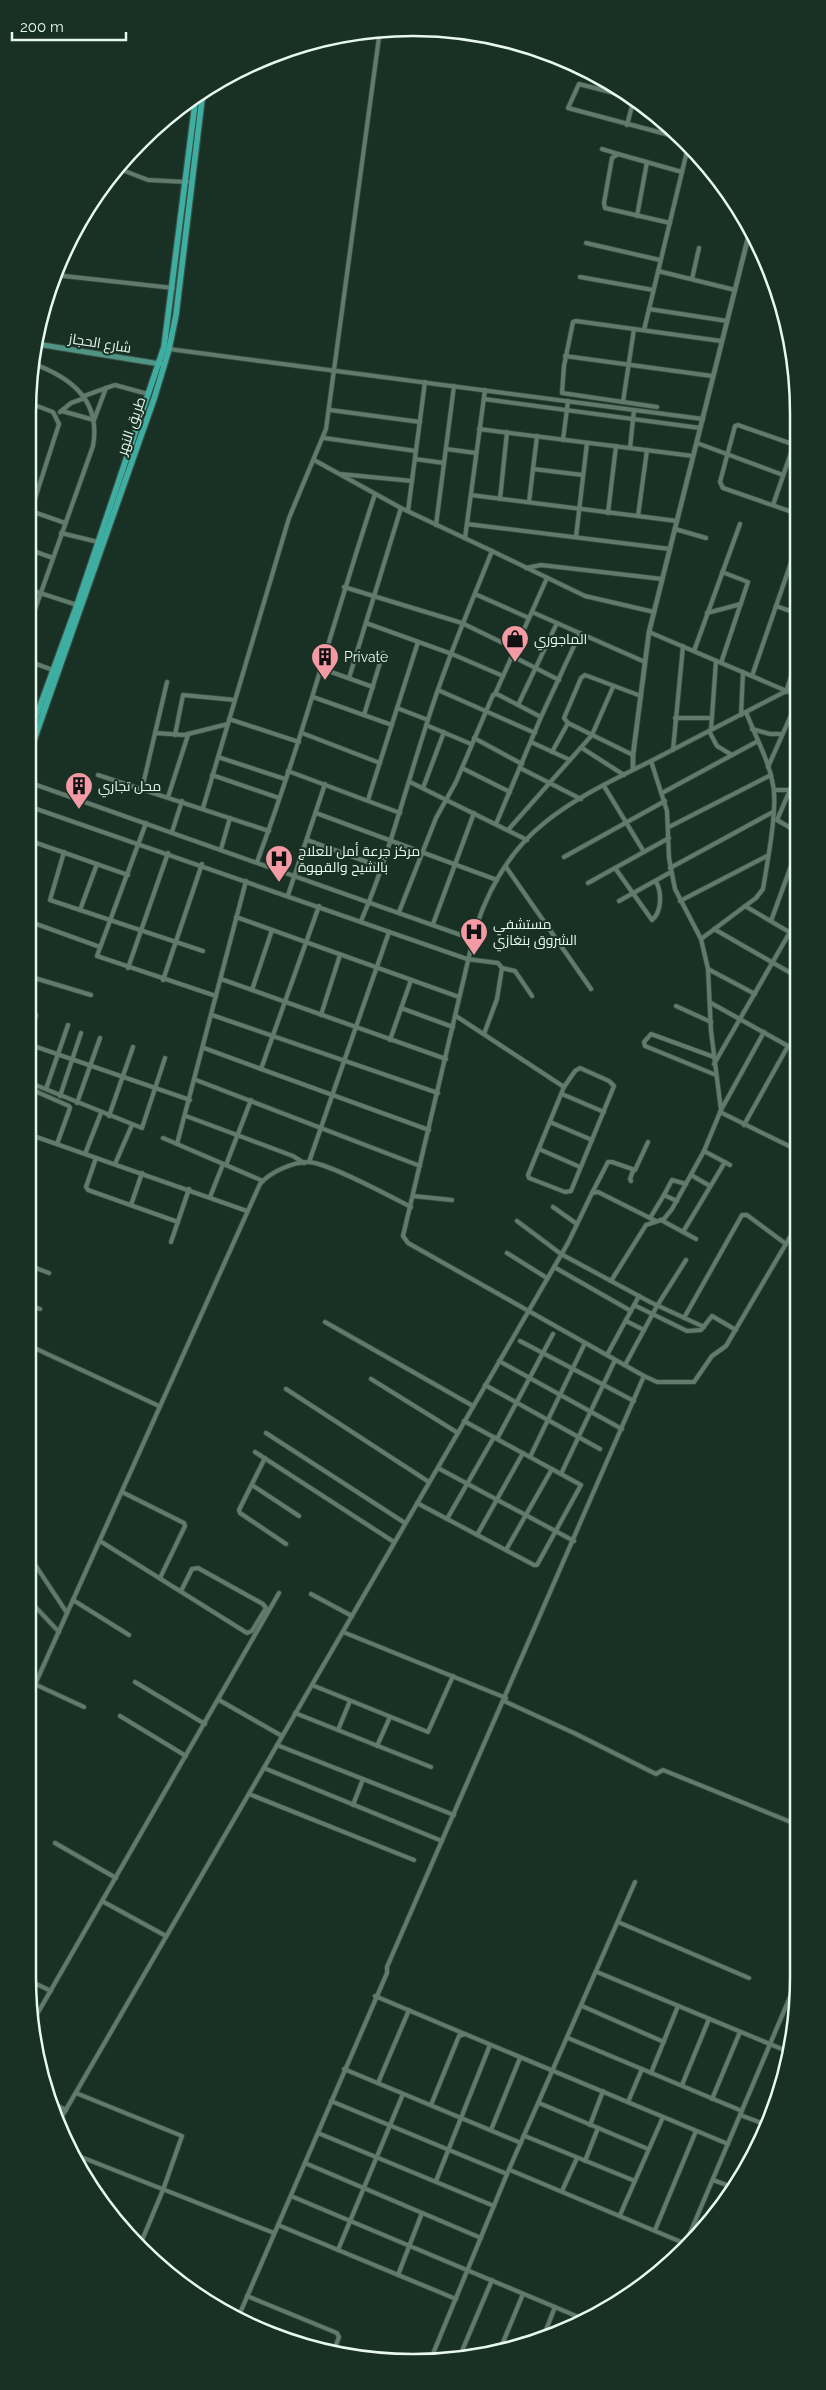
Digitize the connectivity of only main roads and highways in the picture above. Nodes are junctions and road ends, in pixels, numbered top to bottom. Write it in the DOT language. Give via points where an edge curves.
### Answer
graph roads {
  1 [pos="202,101"];
  2 [pos="195,106"];
  3 [pos="189,182"];
  4 [pos="42,345"];
  5 [pos="160,364"];
  6 [pos="42,708"];
  7 [pos="36,721"];
  8 [pos="36,729"];
  1 -- 3 [label="main road, طريق النهر"];
  2 -- 3 [label="main road, طريق النهر"];
  3 -- 5 [label="main road, طريق النهر"];
  3 -- 6 [label="main road, طريق النهر" via="176,315 169,349 154,399"];
  4 -- 5 [label="main road, شارع الحجاز"];
  5 -- 6 [label="main road, طريق النهر"];
  6 -- 7 [label="main road, طريق النهر"];
  6 -- 8 [label="main road, طريق النهر"];
}
